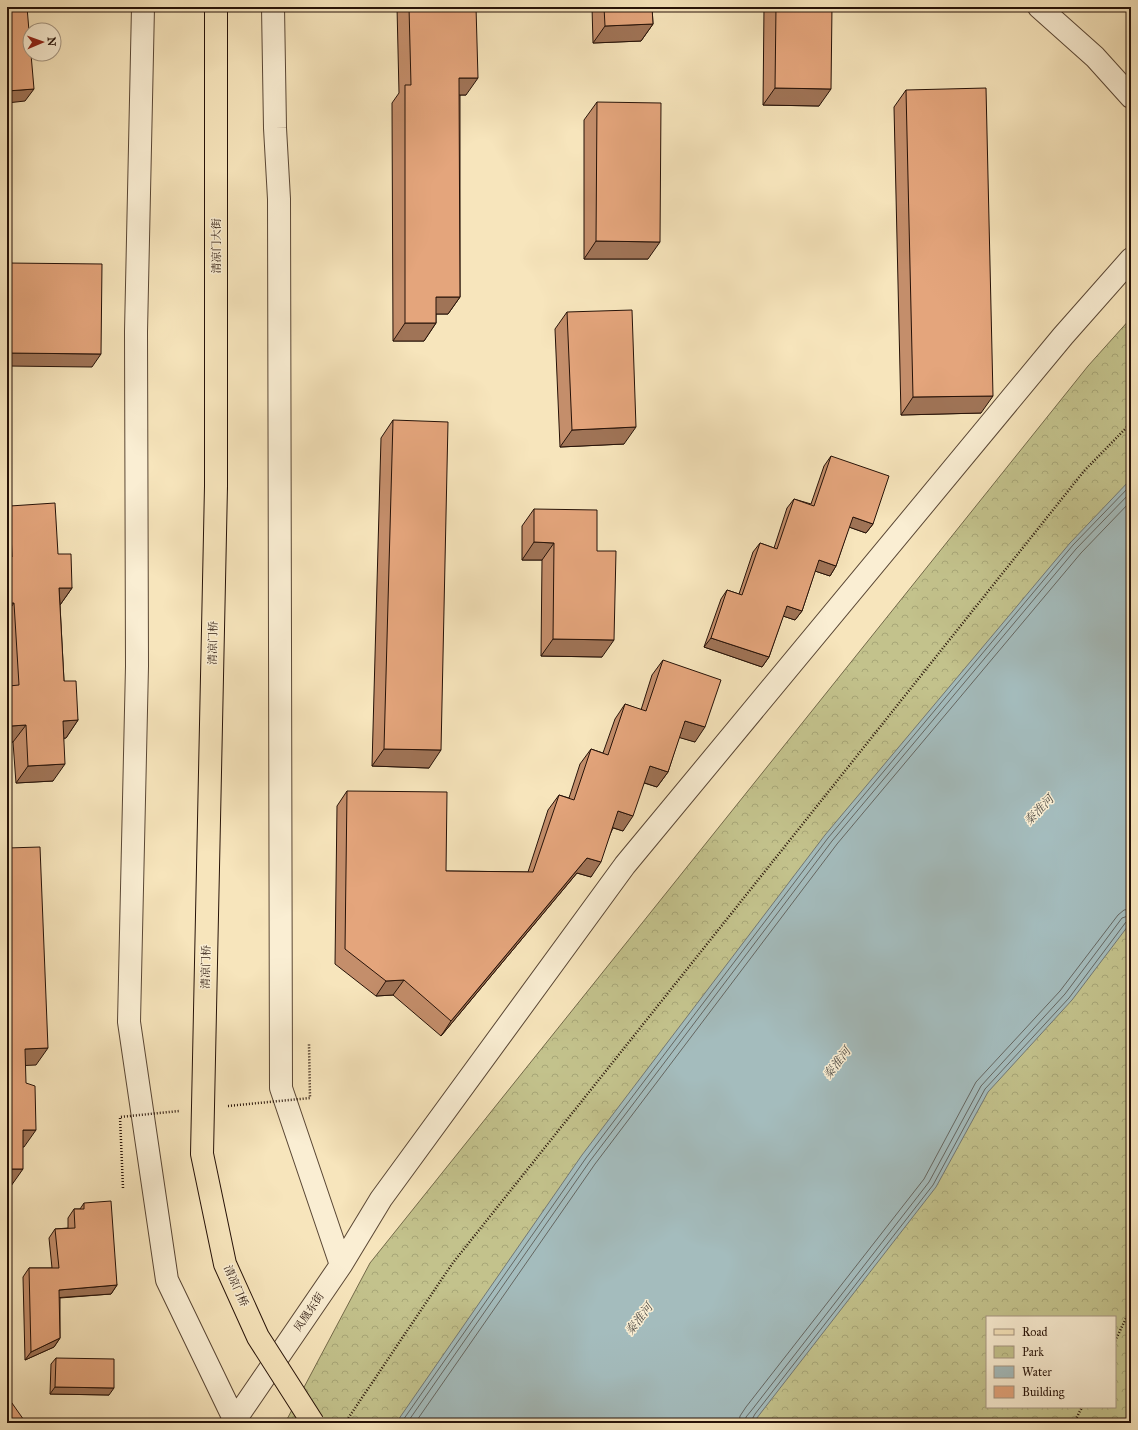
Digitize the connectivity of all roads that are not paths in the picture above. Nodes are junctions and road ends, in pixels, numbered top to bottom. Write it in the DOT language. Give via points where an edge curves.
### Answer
graph roads {
  1 [pos="143,7"];
  2 [pos="216,7"];
  3 [pos="273,7"];
  4 [pos="1039,7"];
  5 [pos="1131,97"];
  6 [pos="1131,259"];
  7 [pos="216,486"];
  8 [pos="341,1266"];
  9 [pos="234,1422"];
  10 [pos="313,1423"];
  1 -- 9 [label="street" via="136,332 137,666 129,1022 167,1280"];
  2 -- 7 [label="main road, 清凉门大街"];
  3 -- 8 [label="street" via="279,199 281,1088"];
  4 -- 5 [label="street" via="1095,57"];
  6 -- 8 [label="street, 凤凰东街" via="1063,336 625,865 381,1199"];
  7 -- 10 [label="main road, 清凉门桥, bridge" via="202,1154 225,1264 258,1337"];
  8 -- 9 [label="street, 凤凰东街"];
}
